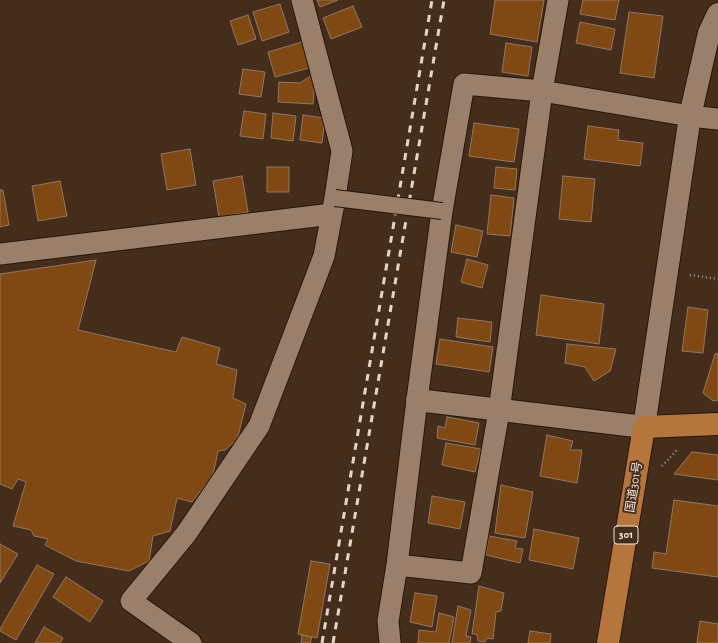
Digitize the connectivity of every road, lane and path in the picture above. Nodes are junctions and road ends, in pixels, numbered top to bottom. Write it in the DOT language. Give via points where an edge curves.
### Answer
graph roads {
  1 [pos="302,0"];
  2 [pos="558,0"];
  3 [pos="718,14"];
  4 [pos="542,90"];
  5 [pos="690,116"];
  6 [pos="718,119"];
  7 [pos="333,206"];
  8 [pos="442,211"];
  9 [pos="0,254"];
  10 [pos="690,275"];
  11 [pos="718,279"];
  12 [pos="417,400"];
  13 [pos="499,411"];
  14 [pos="718,424"];
  15 [pos="644,427"];
  16 [pos="681,445"];
  17 [pos="660,468"];
  18 [pos="397,565"];
  19 [pos="191,643"];
  20 [pos="390,643"];
  21 [pos="608,643"];
  1 -- 7 [label="street" via="342,151"];
  2 -- 4 [label="street"];
  3 -- 5 [label="street" via="709,33"];
  4 -- 5 [label="street"];
  4 -- 8 [label="street" via="464,84"];
  4 -- 13 [label="street"];
  5 -- 6 [label="street"];
  5 -- 15 [label="street"];
  7 -- 8 [label="street, bridge"];
  7 -- 9 [label="street"];
  7 -- 19 [label="street" via="324,256 259,426 186,534 131,601"];
  8 -- 12 [label="street"];
  10 -- 11 [label="path"];
  12 -- 13 [label="street"];
  12 -- 18 [label="street"];
  13 -- 15 [label="street"];
  13 -- 18 [label="street" via="471,573"];
  14 -- 15 [label="highway"];
  15 -- 21 [label="highway, 国道301号 / 301"];
  16 -- 17 [label="path"];
  18 -- 20 [label="street" via="388,621"];
}
